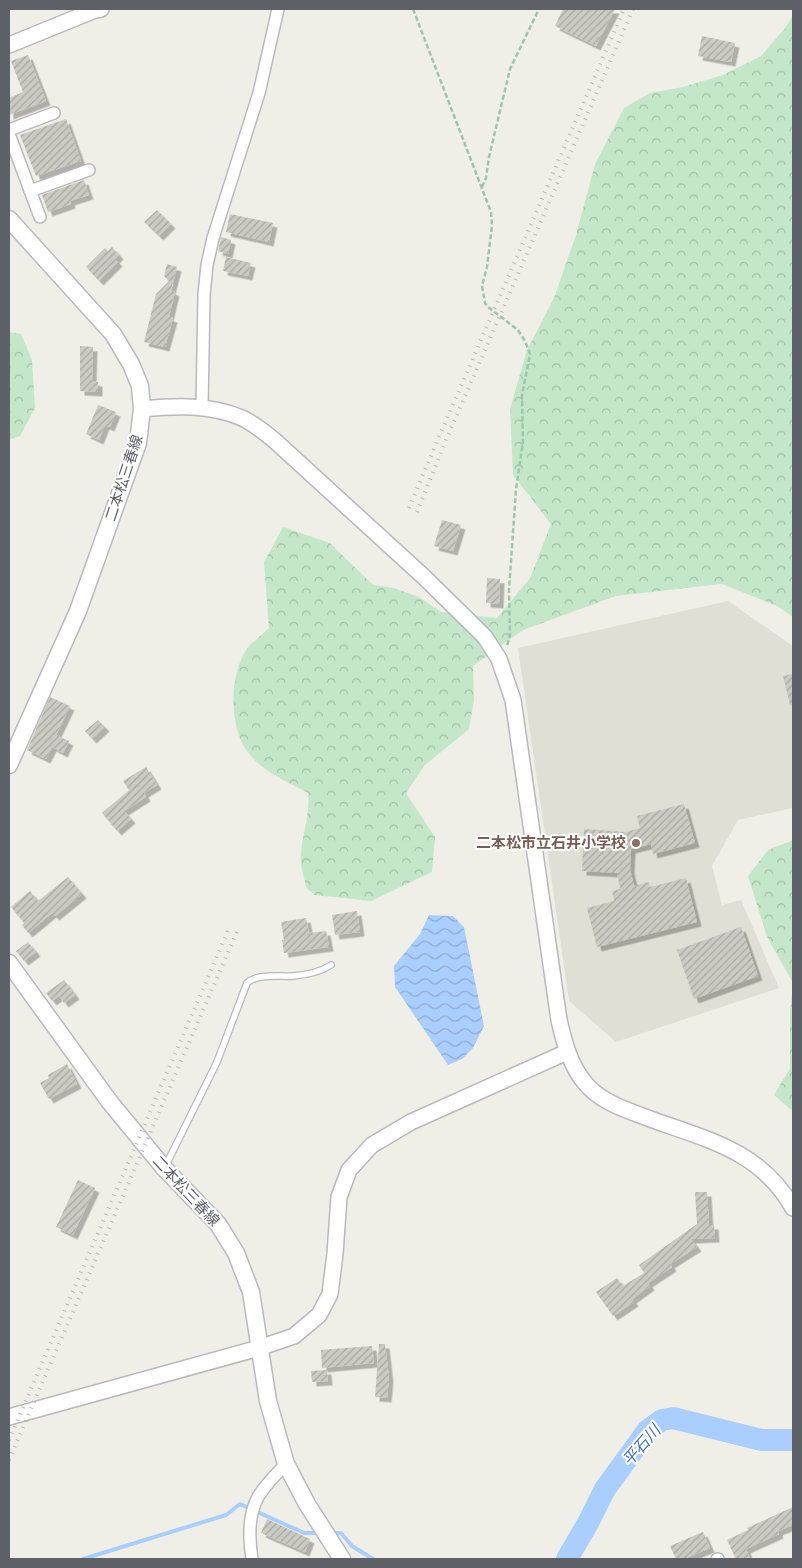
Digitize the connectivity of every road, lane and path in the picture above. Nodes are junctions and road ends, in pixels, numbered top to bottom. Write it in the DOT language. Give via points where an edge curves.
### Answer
graph roads {
  1 [pos="101,9"];
  2 [pos="278,9"];
  3 [pos="413,9"];
  4 [pos="539,9"];
  5 [pos="9,45"];
  6 [pos="54,113"];
  7 [pos="9,130"];
  8 [pos="9,134"];
  9 [pos="89,170"];
  10 [pos="482,188"];
  11 [pos="30,191"];
  12 [pos="40,217"];
  13 [pos="9,219"];
  14 [pos="202,407"];
  15 [pos="142,409"];
  16 [pos="499,659"];
  17 [pos="9,762"];
  18 [pos="9,963"];
  19 [pos="331,965"];
  20 [pos="567,1052"];
  21 [pos="164,1168"];
  22 [pos="793,1208"];
  23 [pos="259,1348"];
  24 [pos="9,1417"];
  25 [pos="286,1464"];
  26 [pos="252,1559"];
  27 [pos="342,1559"];
  1 -- 5 [label="street"];
  2 -- 14 [label="street" via="259,93 207,265"];
  3 -- 10 [label="path"];
  4 -- 10 [label="path" via="510,69"];
  6 -- 7 [label="street"];
  8 -- 11 [label="street"];
  9 -- 11 [label="street"];
  10 -- 16 [label="path" via="492,225 482,286 485,302 518,330 530,354 522,395 523,442 516,489 510,636 506,651"];
  11 -- 12 [label="street"];
  13 -- 15 [label="main road, 二本松三春線" via="112,334 131,364 140,386"];
  14 -- 15 [label="street"];
  14 -- 16 [label="street" via="244,418 274,440 458,610 485,637"];
  15 -- 17 [label="main road, 二本松三春線" via="138,443 78,610"];
  16 -- 20 [label="street" via="513,700 559,1020"];
  18 -- 21 [label="main road, 二本松三春線" via="110,1101"];
  19 -- 21 [label="lane" via="314,973 257,977 246,983 217,1062"];
  20 -- 22 [label="street" via="585,1084 597,1094 620,1108 740,1153 770,1177"];
  20 -- 23 [label="street" via="411,1122 372,1144 349,1170 338,1197 330,1294 318,1315 294,1336"];
  21 -- 23 [label="main road, 二本松三春線" via="218,1224 236,1253 251,1292"];
  23 -- 24 [label="street"];
  23 -- 25 [label="main road, 二本松三春線" via="268,1401"];
  25 -- 26 [label="street" via="258,1498 252,1515"];
  25 -- 27 [label="main road, 二本松三春線"];
}
